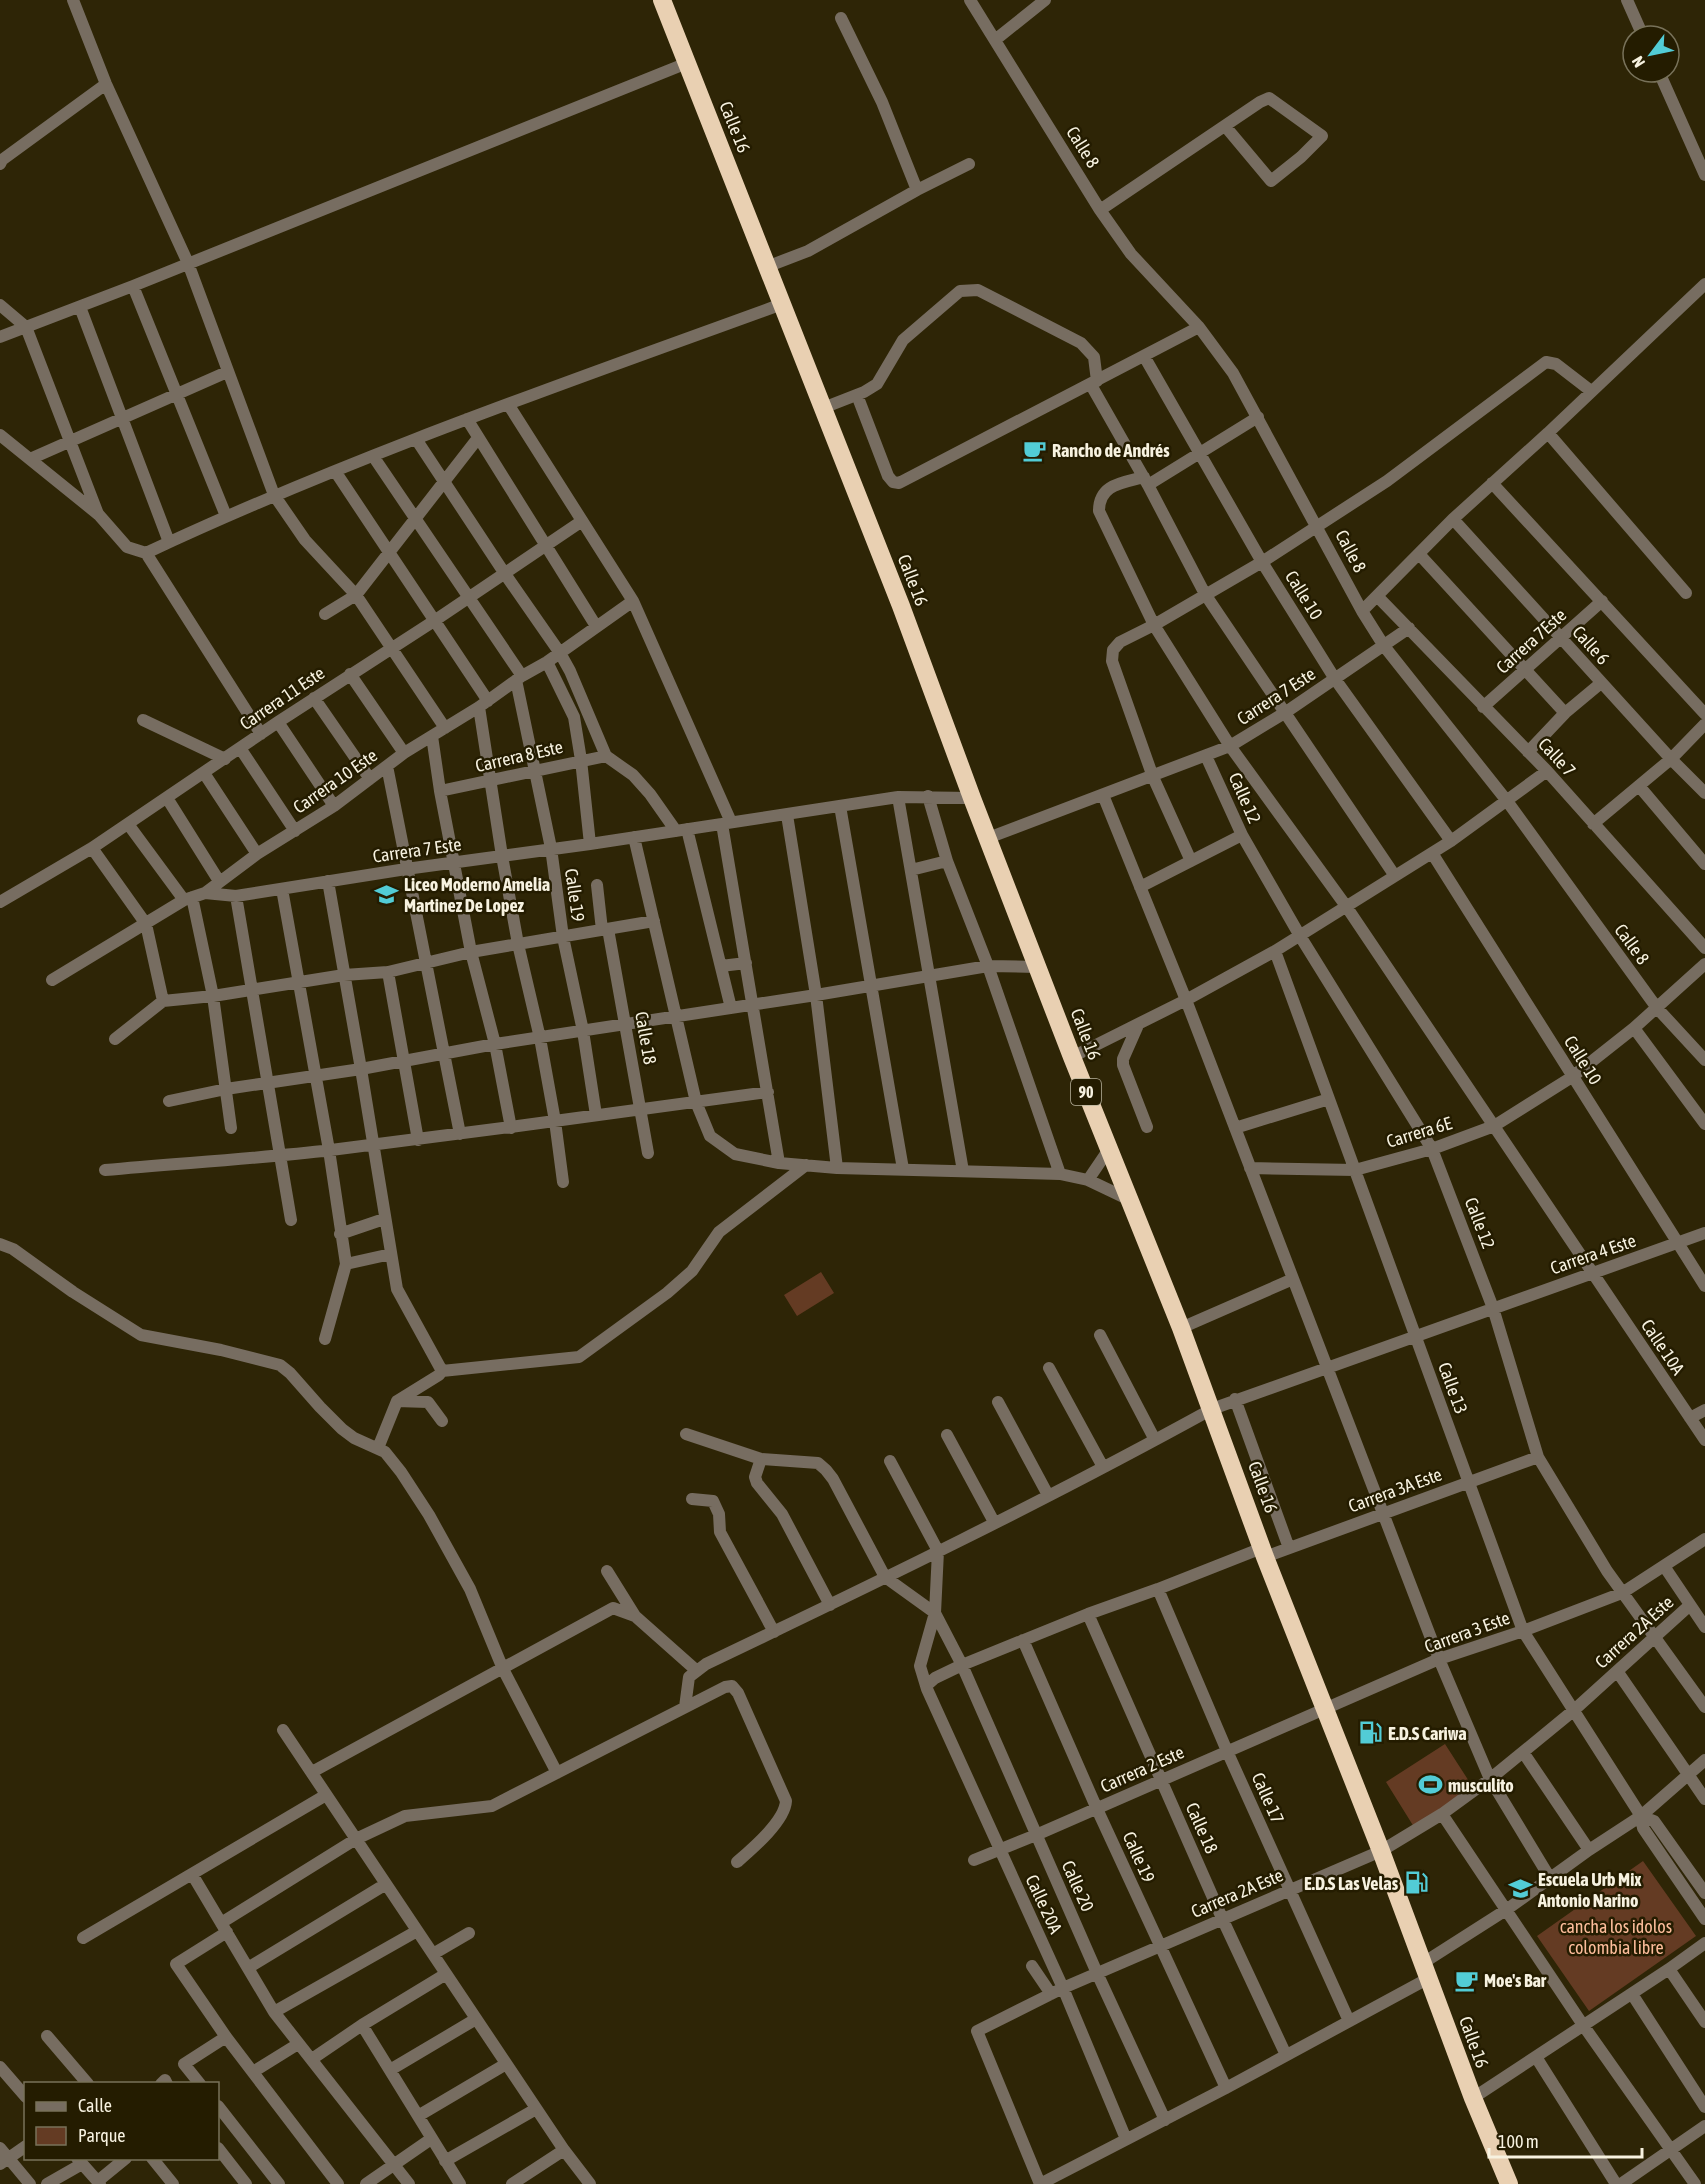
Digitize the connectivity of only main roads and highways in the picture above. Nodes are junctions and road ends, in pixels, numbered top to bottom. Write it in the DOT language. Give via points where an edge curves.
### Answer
graph roads {
  1 [pos="662,0"];
  2 [pos="1509,2184"];
  1 -- 2 [label="highway, Calle 16 / 90" via="776,264 782,304 842,401 905,616 972,798 1181,1328"];
}
